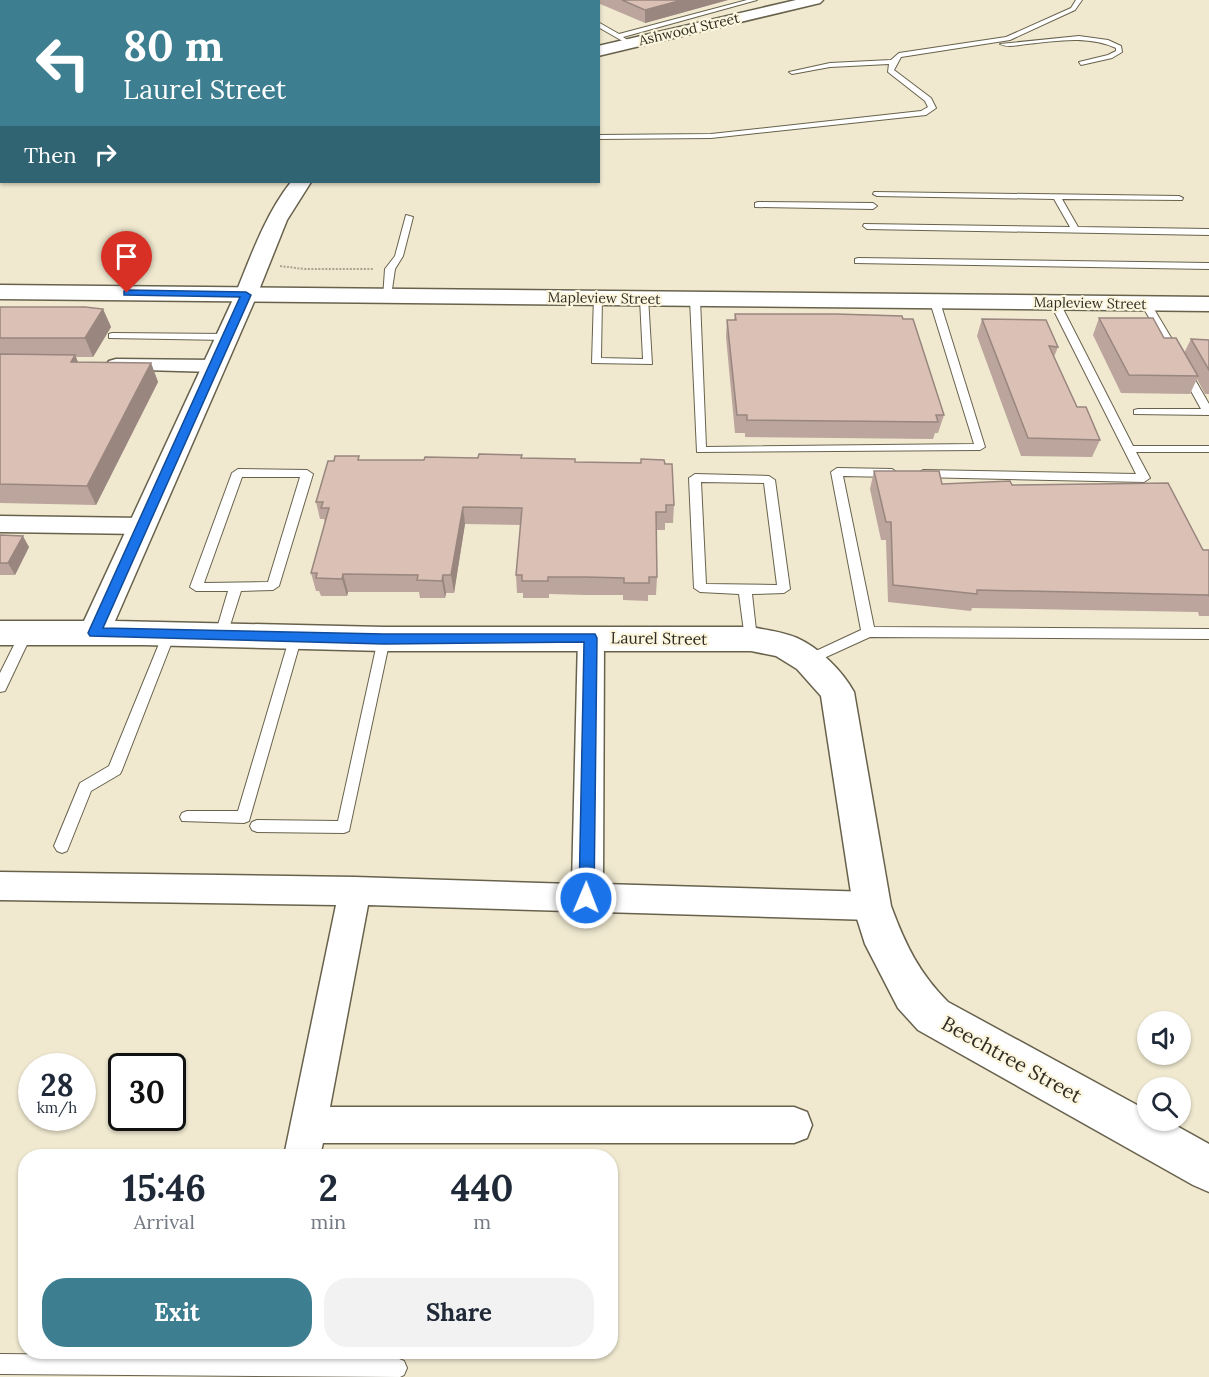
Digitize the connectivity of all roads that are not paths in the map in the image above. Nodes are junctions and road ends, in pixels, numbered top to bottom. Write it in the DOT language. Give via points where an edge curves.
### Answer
graph roads {
  1 [pos="754,0"];
  2 [pos="815,0"];
  3 [pos="1079,0"];
  4 [pos="600,25"];
  5 [pos="625,39"];
  6 [pos="979,44"];
  7 [pos="600,50"];
  8 [pos="893,62"];
  9 [pos="1082,63"];
  10 [pos="792,72"];
  11 [pos="600,137"];
  12 [pos="300,183"];
  13 [pos="877,194"];
  14 [pos="1057,197"];
  15 [pos="1179,198"];
  16 [pos="758,205"];
  17 [pos="873,206"];
  18 [pos="409,217"];
  19 [pos="867,226"];
  20 [pos="1075,229"];
  21 [pos="1209,232"];
  22 [pos="858,261"];
  23 [pos="1209,266"];
  24 [pos="0,292"];
  25 [pos="246,295"];
  26 [pos="387,296"];
  27 [pos="597,298"];
  28 [pos="645,299"];
  29 [pos="695,299"];
  30 [pos="934,302"];
  31 [pos="1055,303"];
  32 [pos="1146,304"];
  33 [pos="1209,304"];
  34 [pos="112,336"];
  35 [pos="227,337"];
  36 [pos="93,365"];
  37 [pos="214,366"];
  38 [pos="1138,412"];
  39 [pos="1130,449"];
  40 [pos="1209,449"];
  41 [pos="0,524"];
  42 [pos="143,526"];
  43 [pos="236,587"];
  44 [pos="744,590"];
  45 [pos="868,632"];
  46 [pos="94,633"];
  47 [pos="13,634"];
  48 [pos="169,634"];
  49 [pos="1209,634"];
  50 [pos="221,635"];
  51 [pos="296,636"];
  52 [pos="591,638"];
  53 [pos="384,639"];
  54 [pos="751,639"];
  55 [pos="808,660"];
  56 [pos="0,687"];
  57 [pos="187,817"];
  58 [pos="257,826"];
  59 [pos="62,846"];
  60 [pos="0,886"];
  61 [pos="355,891"];
  62 [pos="586,898"];
  63 [pos="872,906"];
  64 [pos="794,1125"];
  65 [pos="305,1141"];
  66 [pos="1209,1169"];
  67 [pos="0,1364"];
  68 [pos="397,1368"];
  1 -- 5 [label="lane"];
  2 -- 5 [label="main road, Ashwood Street"];
  3 -- 6 [label="lane" via="1072,9 1008,39"];
  4 -- 5 [label="lane"];
  5 -- 7 [label="main road, Ashwood Street"];
  6 -- 8 [label="lane" via="899,55"];
  6 -- 9 [label="lane" via="1102,39 1119,47 1119,52 1110,57"];
  8 -- 10 [label="lane" via="830,65"];
  8 -- 11 [label="lane" via="890,71 928,100 932,108 923,113 770,131"];
  12 -- 25 [label="main road" via="282,210"];
  13 -- 14 [label="lane"];
  14 -- 15 [label="lane"];
  14 -- 20 [label="lane"];
  16 -- 17 [label="lane"];
  18 -- 26 [label="lane" via="399,256 390,269"];
  19 -- 20 [label="lane"];
  20 -- 21 [label="lane"];
  22 -- 23 [label="lane"];
  24 -- 25 [label="main road, Mapleview Street"];
  25 -- 26 [label="main road, Mapleview Street"];
  25 -- 35 [label="main road"];
  26 -- 27 [label="main road, Mapleview Street"];
  27 -- 28 [label="main road, Mapleview Street"];
  27 -- 28 [label="lane" via="596,361 648,362"];
  28 -- 29 [label="main road, Mapleview Street"];
  29 -- 30 [label="main road, Mapleview Street"];
  29 -- 30 [label="lane" via="700,450 980,447"];
  30 -- 31 [label="main road, Mapleview Street"];
  31 -- 32 [label="main road, Mapleview Street"];
  31 -- 39 [label="lane"];
  32 -- 33 [label="main road, Mapleview Street"];
  32 -- 38 [label="lane" via="1208,412"];
  34 -- 35 [label="lane"];
  35 -- 37 [label="main road"];
  36 -- 37 [label="street"];
  37 -- 42 [label="main road"];
  39 -- 40 [label="lane"];
  39 -- 45 [label="lane" via="1144,478 837,472"];
  41 -- 42 [label="street"];
  42 -- 46 [label="main road"];
  43 -- 43 [label="lane" via="273,586 307,474 238,473 196,587"];
  43 -- 50 [label="lane"];
  44 -- 44 [label="lane" via="784,589 769,480 695,478 700,588"];
  44 -- 54 [label="lane"];
  45 -- 49 [label="lane"];
  45 -- 55 [label="lane"];
  46 -- 47 [label="main road, Laurel Street"];
  46 -- 48 [label="main road, Laurel Street"];
  47 -- 56 [label="lane"];
  48 -- 50 [label="main road, Laurel Street"];
  48 -- 59 [label="lane" via="115,770 85,787"];
  50 -- 51 [label="main road, Laurel Street"];
  51 -- 53 [label="main road, Laurel Street"];
  51 -- 57 [label="lane" via="244,817"];
  52 -- 53 [label="main road, Laurel Street"];
  52 -- 54 [label="main road, Laurel Street"];
  52 -- 62 [label="street"];
  53 -- 58 [label="lane" via="344,827"];
  54 -- 55 [label="main road, Laurel Street" via="785,646"];
  55 -- 63 [label="main road, Beechtree Street" via="837,692"];
  60 -- 61 [label="street"];
  61 -- 62 [label="street"];
  61 -- 65 [label="street"];
  62 -- 63 [label="street"];
  63 -- 66 [label="main road, Beechtree Street" via="885,944 912,994 933,1016"];
  64 -- 65 [label="street"];
  67 -- 68 [label="lane"];
}
